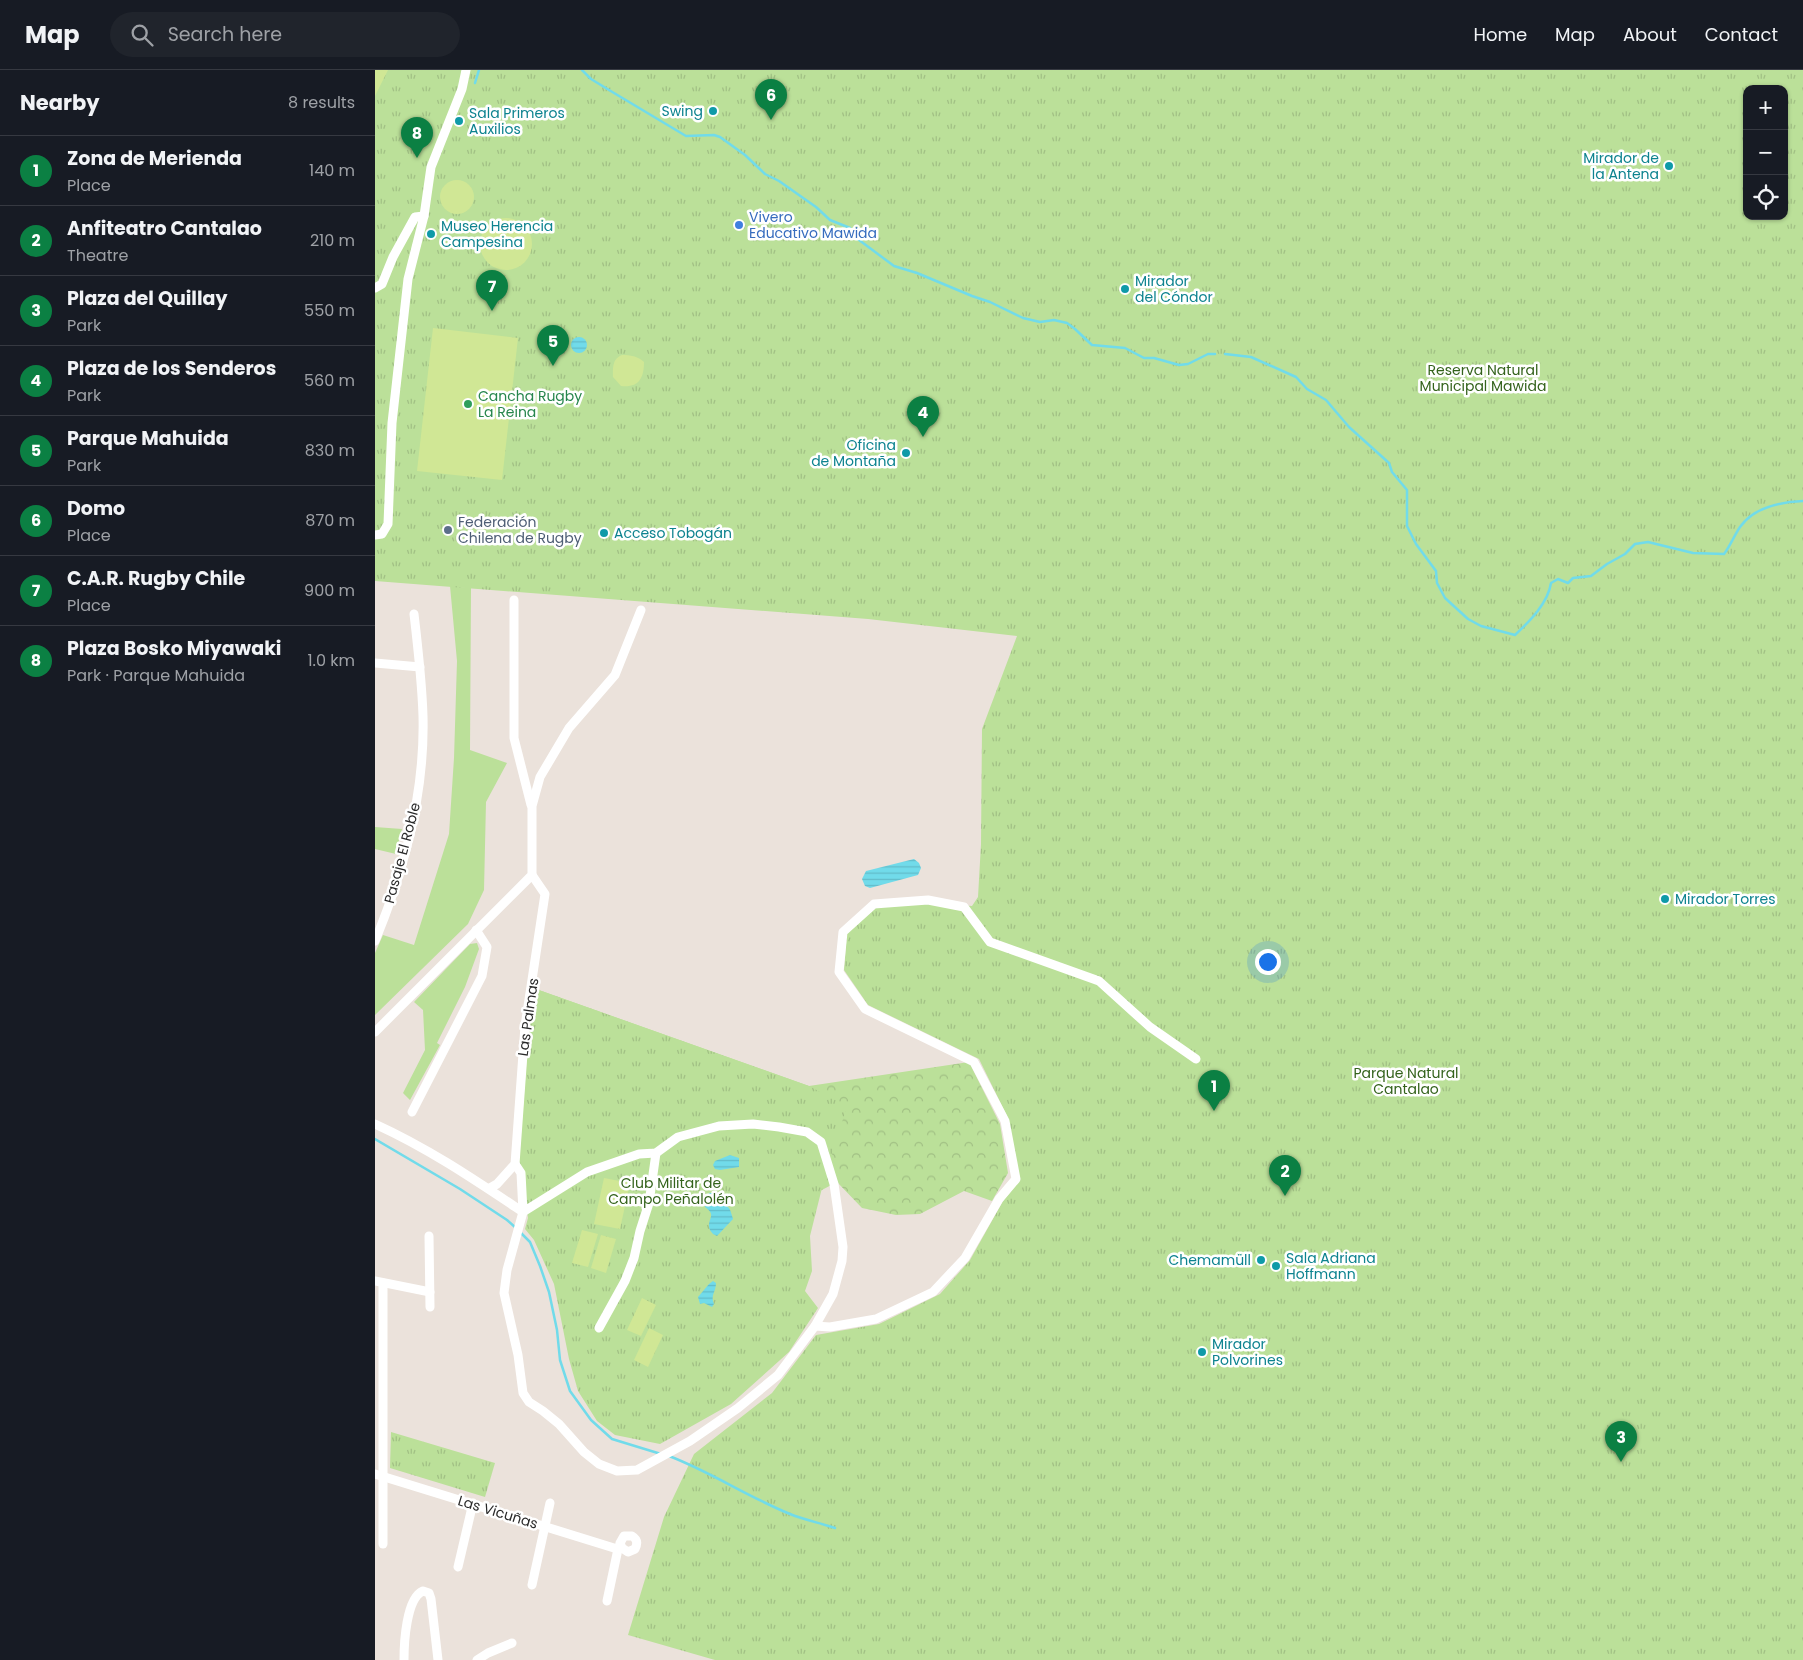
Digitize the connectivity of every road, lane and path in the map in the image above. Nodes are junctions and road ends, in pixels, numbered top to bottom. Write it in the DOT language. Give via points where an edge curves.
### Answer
graph roads {
  1 [pos="466,70"];
  2 [pos="424,216"];
  3 [pos="375,288"];
  4 [pos="375,535"];
  5 [pos="514,600"];
  6 [pos="641,610"];
  7 [pos="414,614"];
  8 [pos="375,663"];
  9 [pos="419,667"];
  10 [pos="532,806"];
  11 [pos="532,875"];
  12 [pos="476,930"];
  13 [pos="375,941"];
  14 [pos="375,1032"];
  15 [pos="1196,1058"];
  16 [pos="413,1112"];
  17 [pos="375,1124"];
  18 [pos="656,1153"];
  19 [pos="515,1164"];
  20 [pos="490,1188"];
  21 [pos="523,1212"];
  22 [pos="429,1236"];
  23 [pos="379,1282"];
  24 [pos="430,1292"];
  25 [pos="430,1307"];
  26 [pos="815,1326"];
  27 [pos="599,1328"];
  28 [pos="379,1475"];
  29 [pos="550,1503"];
  30 [pos="473,1504"];
  31 [pos="545,1526"];
  32 [pos="383,1544"];
  33 [pos="458,1568"];
  34 [pos="532,1585"];
  35 [pos="607,1601"];
  36 [pos="512,1643"];
  37 [pos="403,1660"];
  38 [pos="438,1660"];
  39 [pos="477,1660"];
  1 -- 2 [label="street" via="463,90 431,167"];
  2 -- 3 [label="street" via="415,217 381,284"];
  2 -- 4 [label="street" via="408,279 392,423 388,524 383,534"];
  5 -- 10 [label="street" via="514,738"];
  6 -- 10 [label="street" via="615,675 569,728 540,777"];
  7 -- 9 [label="street, Pasaje El Roble"];
  8 -- 9 [label="street"];
  9 -- 13 [label="street, Pasaje El Roble" via="423,723 416,801 403,865"];
  10 -- 11 [label="street"];
  11 -- 12 [label="street"];
  11 -- 19 [label="street, Las Palmas" via="545,894 525,1026"];
  12 -- 14 [label="street"];
  12 -- 16 [label="street" via="487,947 482,976"];
  15 -- 26 [label="street" via="1150,1028 1099,981 990,942 964,907 928,900 874,904 843,932 839,972 865,1009 973,1062 1005,1121 1016,1179 999,1199 965,1258 933,1292 876,1319 830,1327"];
  17 -- 20 [label="street" via="423,1147"];
  18 -- 21 [label="street" via="639,1154 587,1172"];
  18 -- 26 [label="street, Las Palmas" via="678,1137 719,1126 753,1124 807,1132 821,1142 834,1184 843,1247 833,1294"];
  18 -- 27 [label="street" via="649,1203 634,1258"];
  19 -- 20 [label="street"];
  19 -- 21 [label="street, Las Palmas" via="521,1173"];
  20 -- 21 [label="street"];
  21 -- 26 [label="street, Las Palmas" via="504,1293 523,1393 599,1464 617,1471 637,1470 677,1448 738,1408 777,1375"];
  22 -- 24 [label="street"];
  23 -- 24 [label="street"];
  23 -- 28 [label="street"];
  24 -- 25 [label="street"];
  28 -- 30 [label="street, Las Vicuñas"];
  28 -- 32 [label="street"];
  29 -- 31 [label="street"];
  30 -- 31 [label="street, Las Vicuñas"];
  30 -- 33 [label="street"];
  31 -- 34 [label="street"];
  31 -- 35 [label="street, Las Vicuñas" via="620,1548"];
  36 -- 39 [label="street"];
  37 -- 38 [label="street" via="409,1614 419,1592 423,1591 431,1599"];
}
